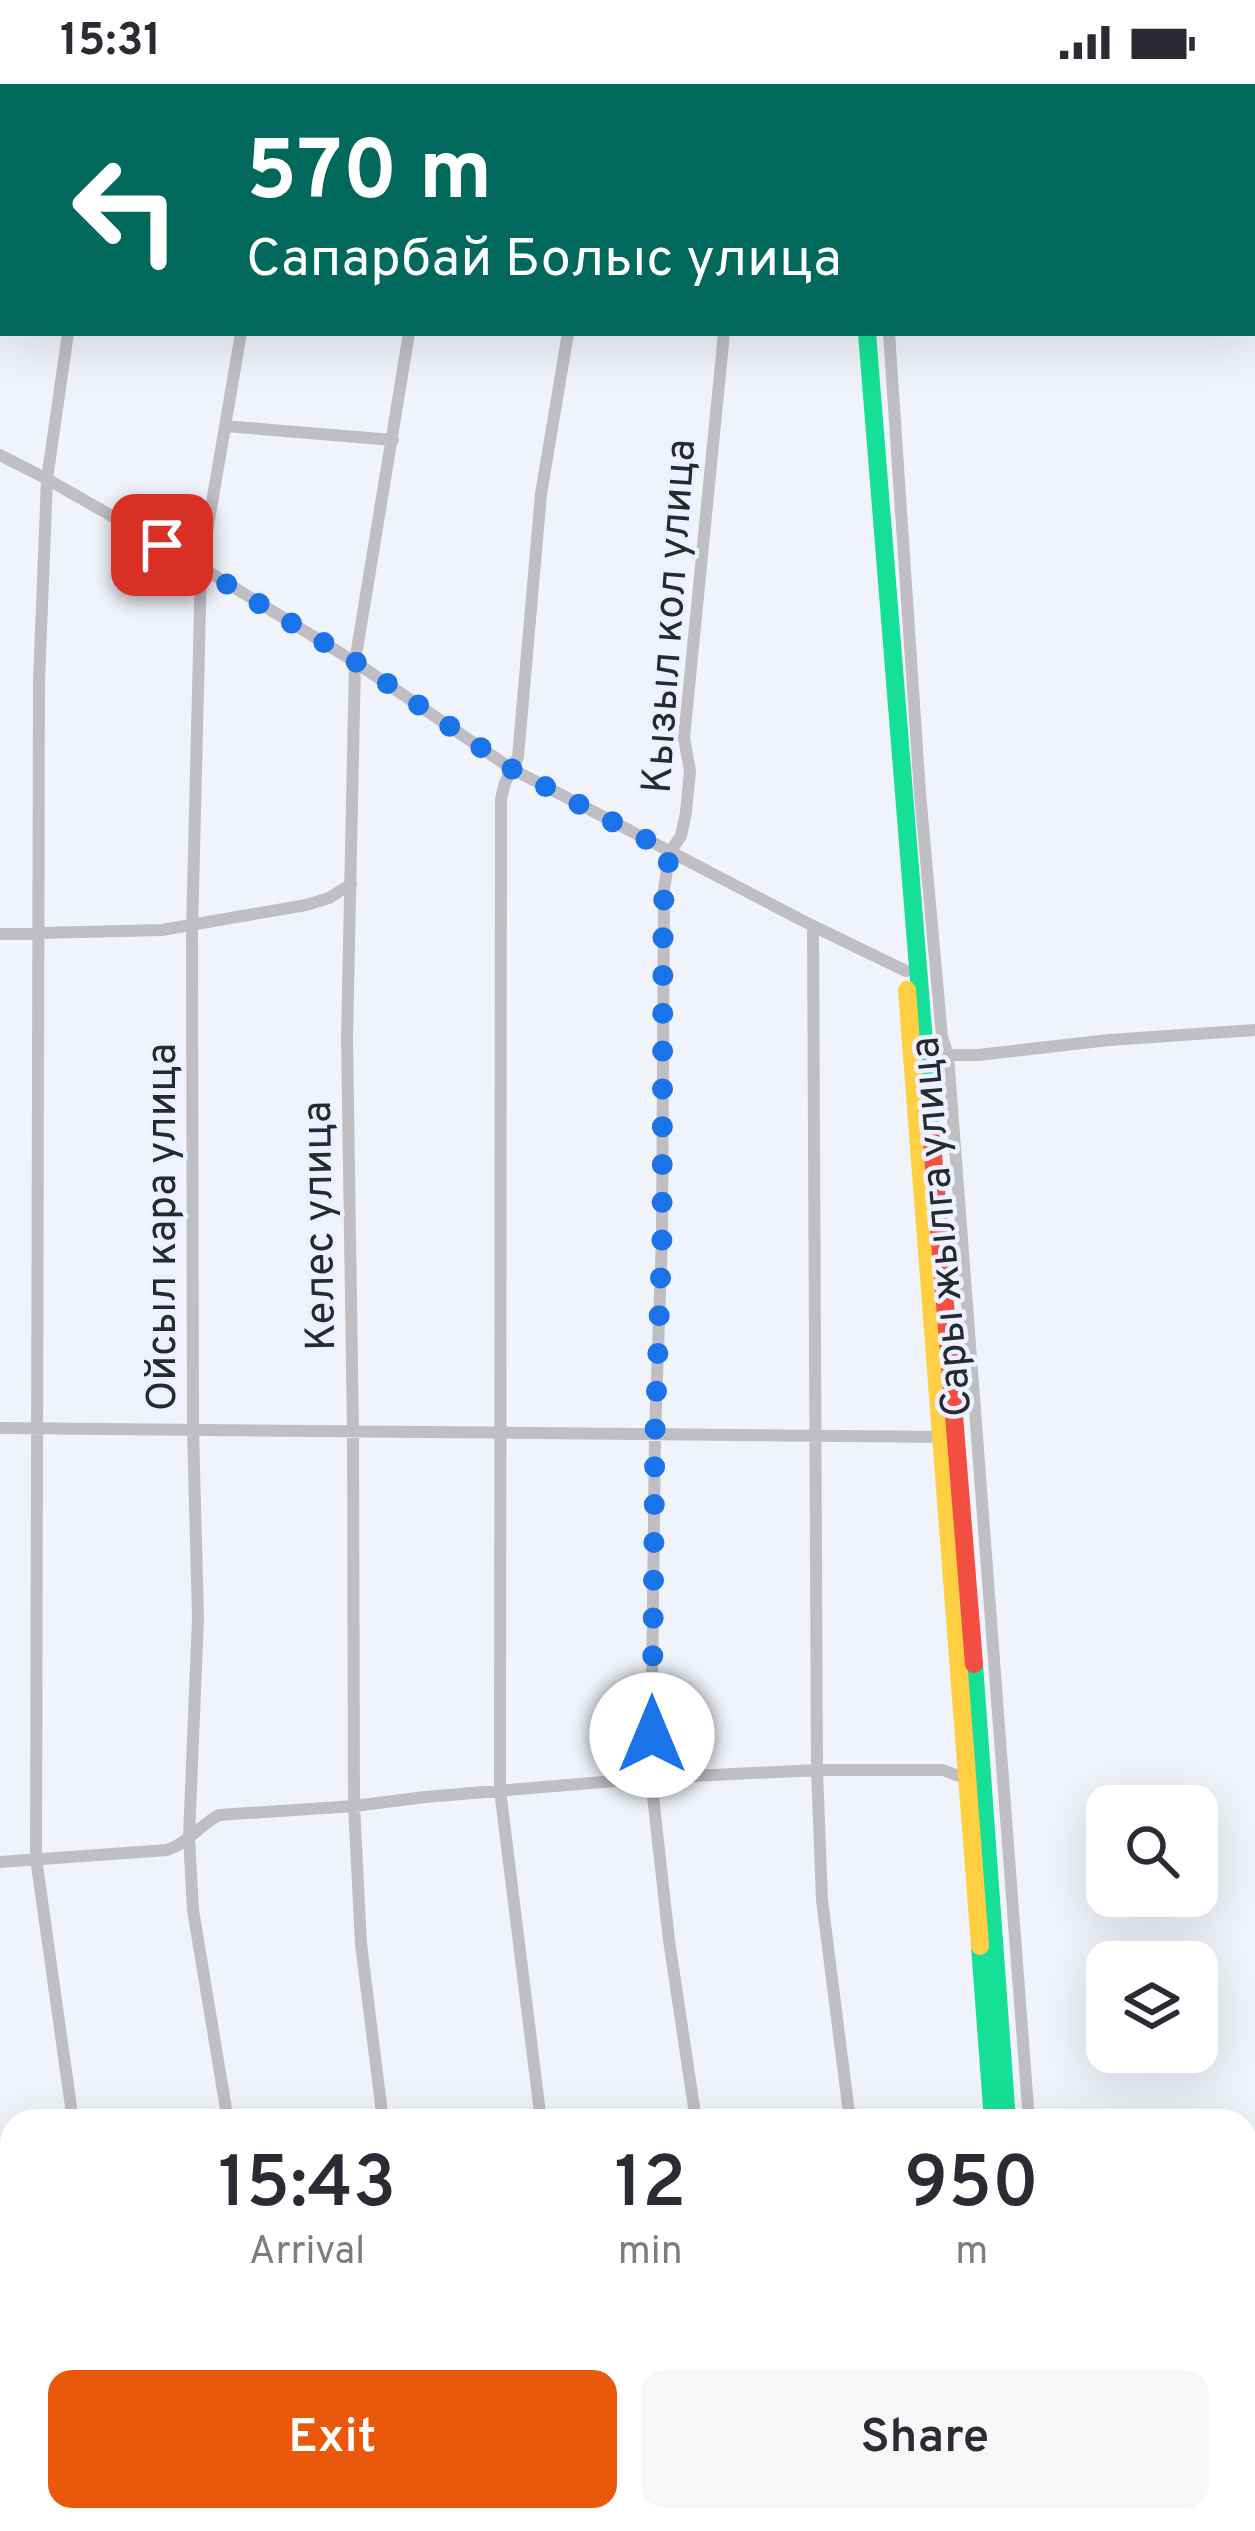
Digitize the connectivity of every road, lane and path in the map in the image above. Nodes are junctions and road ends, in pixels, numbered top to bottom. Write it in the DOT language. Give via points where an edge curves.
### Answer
graph roads {
  1 [pos="68,336"];
  2 [pos="241,336"];
  3 [pos="409,336"];
  4 [pos="567,336"];
  5 [pos="724,336"];
  6 [pos="855,336"];
  7 [pos="867,336"];
  8 [pos="889,336"];
  9 [pos="225,426"];
  10 [pos="393,440"];
  11 [pos="0,455"];
  12 [pos="47,479"];
  13 [pos="200,567"];
  14 [pos="356,662"];
  15 [pos="512,769"];
  16 [pos="670,852"];
  17 [pos="351,884"];
  18 [pos="192,925"];
  19 [pos="813,926"];
  20 [pos="0,934"];
  21 [pos="39,934"];
  22 [pos="906,971"];
  23 [pos="1255,1030"];
  24 [pos="948,1055"];
  25 [pos="0,1428"];
  26 [pos="37,1428"];
  27 [pos="193,1429"];
  28 [pos="353,1431"];
  29 [pos="500,1432"];
  30 [pos="655,1433"];
  31 [pos="816,1435"];
  32 [pos="949,1437"];
  33 [pos="818,1770"];
  34 [pos="651,1778"];
  35 [pos="976,1782"];
  36 [pos="500,1790"];
  37 [pos="354,1806"];
  38 [pos="190,1838"];
  39 [pos="36,1858"];
  40 [pos="0,1862"];
  41 [pos="71,2109"];
  42 [pos="226,2109"];
  43 [pos="382,2109"];
  44 [pos="540,2109"];
  45 [pos="694,2109"];
  46 [pos="848,2109"];
  47 [pos="992,2109"];
  48 [pos="1006,2109"];
  49 [pos="1028,2109"];
  1 -- 12 [label="street"];
  2 -- 9 [label="street, Ойсыл кара улица"];
  3 -- 10 [label="street, Келес улица"];
  4 -- 15 [label="street" via="541,494"];
  5 -- 16 [label="street, Кызыл кол улица" via="685,738 688,791"];
  6 -- 22 [label="main road, Сары жылга улица"];
  7 -- 32 [label="main road, Сары жылга улица"];
  8 -- 24 [label="street" via="920,793"];
  9 -- 10 [label="street"];
  9 -- 13 [label="street, Ойсыл кара улица"];
  10 -- 14 [label="street, Келес улица"];
  11 -- 12 [label="street"];
  12 -- 13 [label="street"];
  12 -- 21 [label="street"];
  13 -- 14 [label="street"];
  13 -- 18 [label="street, Ойсыл кара улица"];
  14 -- 15 [label="street"];
  14 -- 17 [label="street, Келес улица"];
  15 -- 16 [label="street"];
  15 -- 29 [label="street" via="501,799"];
  16 -- 19 [label="street"];
  16 -- 30 [label="street, Кызыл кол улица"];
  17 -- 18 [label="street" via="306,905"];
  17 -- 28 [label="street, Келес улица"];
  18 -- 21 [label="street"];
  18 -- 27 [label="street, Ойсыл кара улица"];
  19 -- 22 [label="street"];
  19 -- 31 [label="street"];
  20 -- 21 [label="street"];
  21 -- 26 [label="street"];
  22 -- 32 [label="main road, Сары жылга улица"];
  23 -- 24 [label="street"];
  24 -- 49 [label="street"];
  25 -- 26 [label="street"];
  26 -- 27 [label="street"];
  26 -- 39 [label="street"];
  27 -- 28 [label="street"];
  27 -- 38 [label="street, Ойсыл кара улица"];
  28 -- 29 [label="street"];
  28 -- 37 [label="street, Келес улица"];
  29 -- 30 [label="street"];
  29 -- 36 [label="street"];
  30 -- 31 [label="street"];
  30 -- 34 [label="street, Кызыл кол улица"];
  31 -- 32 [label="street"];
  31 -- 33 [label="street"];
  32 -- 35 [label="main road, Сары жылга улица"];
  33 -- 34 [label="street"];
  33 -- 35 [label="street" via="943,1770"];
  33 -- 46 [label="street" via="822,1900"];
  34 -- 36 [label="street"];
  34 -- 45 [label="street, Кызыл кол улица"];
  35 -- 47 [label="main road, Сары жылга улица"];
  35 -- 48 [label="main road, Сары жылга улица"];
  36 -- 37 [label="street"];
  36 -- 44 [label="street"];
  37 -- 38 [label="street" via="219,1815"];
  37 -- 43 [label="street, Келес улица"];
  38 -- 39 [label="street" via="167,1850"];
  38 -- 42 [label="street, Ойсыл кара улица" via="193,1910"];
  39 -- 40 [label="street"];
  39 -- 41 [label="street"];
}
